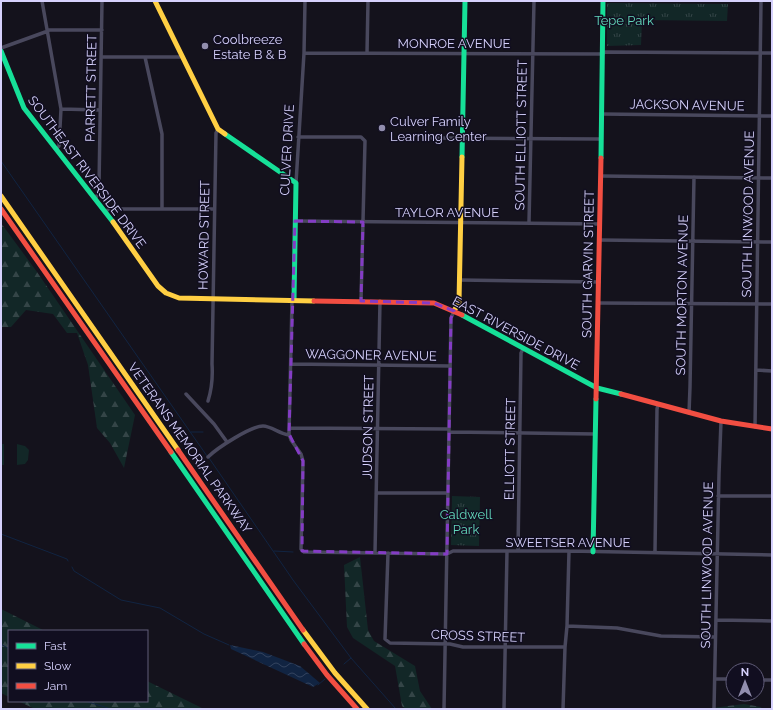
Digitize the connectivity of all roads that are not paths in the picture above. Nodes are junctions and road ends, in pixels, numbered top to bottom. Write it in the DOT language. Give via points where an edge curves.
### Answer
graph roads {
  1 [pos="42,1"];
  2 [pos="102,1"];
  3 [pos="155,1"];
  4 [pos="305,1"];
  5 [pos="368,1"];
  6 [pos="465,1"];
  7 [pos="534,1"];
  8 [pos="603,1"];
  9 [pos="761,1"];
  10 [pos="47,30"];
  11 [pos="102,30"];
  12 [pos="1,50"];
  13 [pos="304,53"];
  14 [pos="367,53"];
  15 [pos="603,53"];
  16 [pos="760,53"];
  17 [pos="772,53"];
  18 [pos="465,54"];
  19 [pos="533,54"];
  20 [pos="182,56"];
  21 [pos="101,58"];
  22 [pos="145,58"];
  23 [pos="61,109"];
  24 [pos="100,110"];
  25 [pos="602,114"];
  26 [pos="760,116"];
  27 [pos="772,116"];
  28 [pos="218,129"];
  29 [pos="298,137"];
  30 [pos="431,138"];
  31 [pos="463,138"];
  32 [pos="531,138"];
  33 [pos="601,139"];
  34 [pos="56,149"];
  35 [pos="601,176"];
  36 [pos="694,178"];
  37 [pos="759,178"];
  38 [pos="772,178"];
  39 [pos="296,183"];
  40 [pos="1,196"];
  41 [pos="95,199"];
  42 [pos="1,209"];
  43 [pos="162,209"];
  44 [pos="214,210"];
  45 [pos="105,211"];
  46 [pos="295,220"];
  47 [pos="363,222"];
  48 [pos="530,222"];
  49 [pos="461,223"];
  50 [pos="600,224"];
  51 [pos="600,240"];
  52 [pos="693,241"];
  53 [pos="758,242"];
  54 [pos="772,242"];
  55 [pos="460,280"];
  56 [pos="598,282"];
  57 [pos="172,296"];
  58 [pos="213,299"];
  59 [pos="293,300"];
  60 [pos="361,301"];
  61 [pos="380,301"];
  62 [pos="598,303"];
  63 [pos="691,304"];
  64 [pos="757,304"];
  65 [pos="772,304"];
  66 [pos="454,311"];
  67 [pos="523,349"];
  68 [pos="291,364"];
  69 [pos="379,365"];
  70 [pos="450,366"];
  71 [pos="756,370"];
  72 [pos="772,371"];
  73 [pos="597,388"];
  74 [pos="186,394"];
  75 [pos="208,401"];
  76 [pos="658,405"];
  77 [pos="689,413"];
  78 [pos="721,421"];
  79 [pos="755,427"];
  80 [pos="289,428"];
  81 [pos="378,429"];
  82 [pos="772,429"];
  83 [pos="449,430"];
  84 [pos="520,433"];
  85 [pos="595,434"];
  86 [pos="290,435"];
  87 [pos="228,442"];
  88 [pos="208,457"];
  89 [pos="376,493"];
  90 [pos="448,493"];
  91 [pos="718,496"];
  92 [pos="772,496"];
  93 [pos="302,542"];
  94 [pos="507,551"];
  95 [pos="518,551"];
  96 [pos="569,551"];
  97 [pos="593,552"];
  98 [pos="654,552"];
  99 [pos="375,553"];
  100 [pos="388,553"];
  101 [pos="447,554"];
  102 [pos="717,554"];
  103 [pos="772,554"];
  104 [pos="716,620"];
  105 [pos="772,621"];
  106 [pos="568,626"];
  107 [pos="716,637"];
  108 [pos="445,644"];
  109 [pos="505,647"];
  110 [pos="565,647"];
  111 [pos="715,679"];
  112 [pos="725,679"];
  113 [pos="357,709"];
  114 [pos="367,709"];
  115 [pos="444,709"];
  116 [pos="504,709"];
  117 [pos="563,709"];
  118 [pos="714,709"];
  1 -- 10 [label="street"];
  2 -- 11 [label="street, PARRETT STREET"];
  3 -- 20 [label="main road"];
  4 -- 13 [label="street, CULVER DRIVE"];
  5 -- 14 [label="street"];
  6 -- 18 [label="main road"];
  7 -- 19 [label="street, SOUTH ELLIOTT STREET"];
  8 -- 15 [label="main road, SOUTH GARVIN STREET"];
  9 -- 16 [label="street, SOUTH LINWOOD AVENUE"];
  10 -- 11 [label="street"];
  10 -- 12 [label="street"];
  10 -- 23 [label="street"];
  11 -- 21 [label="street, PARRETT STREET"];
  12 -- 34 [label="main road, SOUTHEAST RIVERSIDE DRIVE" via="24,108"];
  13 -- 14 [label="street, MONROE AVENUE"];
  13 -- 29 [label="street, CULVER DRIVE"];
  14 -- 18 [label="street, MONROE AVENUE"];
  15 -- 16 [label="street, MONROE AVENUE"];
  15 -- 19 [label="street, MONROE AVENUE"];
  15 -- 25 [label="main road, SOUTH GARVIN STREET"];
  16 -- 17 [label="street, MONROE AVENUE"];
  16 -- 26 [label="street, SOUTH LINWOOD AVENUE"];
  18 -- 19 [label="street, MONROE AVENUE"];
  18 -- 31 [label="main road"];
  19 -- 32 [label="street, SOUTH ELLIOTT STREET"];
  20 -- 22 [label="street"];
  20 -- 28 [label="main road"];
  21 -- 22 [label="street"];
  21 -- 24 [label="street, PARRETT STREET"];
  22 -- 43 [label="street" via="162,134"];
  23 -- 24 [label="street"];
  23 -- 34 [label="street" via="59,146"];
  24 -- 41 [label="street, PARRETT STREET" via="99,186"];
  25 -- 26 [label="street, JACKSON AVENUE"];
  25 -- 33 [label="main road, SOUTH GARVIN STREET"];
  26 -- 27 [label="street, JACKSON AVENUE"];
  26 -- 37 [label="street, SOUTH LINWOOD AVENUE"];
  28 -- 39 [label="main road"];
  28 -- 44 [label="street, HOWARD STREET"];
  29 -- 39 [label="street, CULVER DRIVE"];
  29 -- 47 [label="street" via="363,138"];
  30 -- 31 [label="street"];
  31 -- 32 [label="street"];
  31 -- 49 [label="main road"];
  32 -- 33 [label="street"];
  32 -- 48 [label="street, SOUTH ELLIOTT STREET"];
  33 -- 35 [label="main road, SOUTH GARVIN STREET"];
  34 -- 41 [label="main road, SOUTHEAST RIVERSIDE DRIVE"];
  35 -- 36 [label="street"];
  35 -- 50 [label="main road, SOUTH GARVIN STREET"];
  36 -- 37 [label="street"];
  36 -- 52 [label="street, SOUTH MORTON AVENUE"];
  37 -- 38 [label="street"];
  37 -- 53 [label="street, SOUTH LINWOOD AVENUE"];
  39 -- 46 [label="main road, CULVER DRIVE"];
  40 -- 114 [label="main road, VETERANS MEMORIAL PARKWAY" via="313,644"];
  41 -- 45 [label="main road, SOUTHEAST RIVERSIDE DRIVE"];
  42 -- 113 [label="main road, VETERANS MEMORIAL PARKWAY" via="308,649"];
  43 -- 44 [label="street"];
  43 -- 45 [label="street"];
  44 -- 58 [label="street, HOWARD STREET"];
  45 -- 57 [label="main road, SOUTHEAST RIVERSIDE DRIVE" via="158,286"];
  46 -- 47 [label="street, TAYLOR AVENUE"];
  46 -- 59 [label="main road, CULVER DRIVE"];
  47 -- 49 [label="street, TAYLOR AVENUE"];
  47 -- 60 [label="street"];
  48 -- 49 [label="street, TAYLOR AVENUE"];
  48 -- 50 [label="street, TAYLOR AVENUE"];
  49 -- 55 [label="main road"];
  50 -- 51 [label="main road, SOUTH GARVIN STREET"];
  51 -- 52 [label="street"];
  51 -- 56 [label="main road, SOUTH GARVIN STREET"];
  52 -- 53 [label="street"];
  52 -- 63 [label="street, SOUTH MORTON AVENUE"];
  53 -- 54 [label="street"];
  53 -- 64 [label="street, SOUTH LINWOOD AVENUE"];
  55 -- 56 [label="street"];
  55 -- 66 [label="main road" via="459,302"];
  56 -- 62 [label="main road, SOUTH GARVIN STREET"];
  57 -- 58 [label="main road, EAST RIVERSIDE DRIVE"];
  58 -- 59 [label="main road, EAST RIVERSIDE DRIVE"];
  58 -- 75 [label="street, HOWARD STREET" via="213,379"];
  59 -- 60 [label="main road, EAST RIVERSIDE DRIVE"];
  59 -- 68 [label="street, CULVER DRIVE"];
  60 -- 61 [label="main road, EAST RIVERSIDE DRIVE"];
  61 -- 66 [label="main road, EAST RIVERSIDE DRIVE" via="434,303"];
  61 -- 69 [label="street, JUDSON STREET"];
  62 -- 63 [label="street"];
  62 -- 73 [label="main road, SOUTH GARVIN STREET"];
  63 -- 64 [label="street"];
  63 -- 77 [label="street, SOUTH MORTON AVENUE"];
  64 -- 65 [label="street"];
  64 -- 71 [label="street, SOUTH LINWOOD AVENUE"];
  66 -- 67 [label="main road, EAST RIVERSIDE DRIVE"];
  66 -- 70 [label="street" via="451,318"];
  67 -- 73 [label="main road, EAST RIVERSIDE DRIVE"];
  67 -- 84 [label="street, ELLIOTT STREET"];
  68 -- 69 [label="street, WAGGONER AVENUE"];
  68 -- 80 [label="street, CULVER DRIVE"];
  69 -- 70 [label="street, WAGGONER AVENUE"];
  69 -- 81 [label="street, JUDSON STREET"];
  70 -- 83 [label="street"];
  71 -- 72 [label="street"];
  71 -- 79 [label="street, SOUTH LINWOOD AVENUE"];
  73 -- 76 [label="main road, EAST RIVERSIDE DRIVE"];
  73 -- 85 [label="main road, SOUTH GARVIN STREET"];
  74 -- 87 [label="street"];
  76 -- 77 [label="main road, EAST RIVERSIDE DRIVE"];
  76 -- 98 [label="street"];
  77 -- 78 [label="main road, EAST RIVERSIDE DRIVE"];
  78 -- 79 [label="main road, EAST RIVERSIDE DRIVE"];
  78 -- 91 [label="street, SOUTH LINWOOD AVENUE"];
  79 -- 82 [label="main road, EAST RIVERSIDE DRIVE"];
  80 -- 81 [label="street"];
  80 -- 86 [label="street, CULVER DRIVE"];
  81 -- 83 [label="street"];
  81 -- 89 [label="street, JUDSON STREET"];
  83 -- 84 [label="street"];
  83 -- 90 [label="street"];
  84 -- 85 [label="street"];
  84 -- 95 [label="street, ELLIOTT STREET"];
  85 -- 97 [label="main road, SOUTH GARVIN STREET"];
  86 -- 87 [label="street" via="263,426"];
  86 -- 93 [label="street, CULVER DRIVE" via="303,461"];
  87 -- 88 [label="street"];
  89 -- 90 [label="street"];
  89 -- 99 [label="street, JUDSON STREET"];
  90 -- 101 [label="street"];
  91 -- 92 [label="street"];
  91 -- 102 [label="street, SOUTH LINWOOD AVENUE"];
  93 -- 99 [label="street, SWEETSER AVENUE" via="301,549 304,552"];
  94 -- 95 [label="street, SWEETSER AVENUE"];
  94 -- 101 [label="street, SWEETSER AVENUE" via="453,551"];
  94 -- 109 [label="street"];
  95 -- 96 [label="street, SWEETSER AVENUE"];
  96 -- 97 [label="street, SWEETSER AVENUE"];
  96 -- 106 [label="street"];
  97 -- 98 [label="street, SWEETSER AVENUE"];
  98 -- 102 [label="street, SWEETSER AVENUE"];
  99 -- 100 [label="street, SWEETSER AVENUE"];
  100 -- 101 [label="street, SWEETSER AVENUE"];
  100 -- 108 [label="street, CROSS STREET" via="385,639 390,643"];
  101 -- 108 [label="street"];
  102 -- 103 [label="street, SWEETSER AVENUE"];
  102 -- 104 [label="street, SOUTH LINWOOD AVENUE"];
  104 -- 105 [label="street"];
  104 -- 107 [label="street, SOUTH LINWOOD AVENUE"];
  106 -- 107 [label="street" via="617,628 661,636"];
  106 -- 110 [label="street"];
  107 -- 111 [label="street, SOUTH LINWOOD AVENUE"];
  108 -- 109 [label="street, CROSS STREET" via="463,647"];
  108 -- 115 [label="street"];
  109 -- 110 [label="street, CROSS STREET"];
  109 -- 116 [label="street"];
  110 -- 117 [label="street"];
  111 -- 112 [label="street"];
  111 -- 118 [label="street, SOUTH LINWOOD AVENUE"];
}
